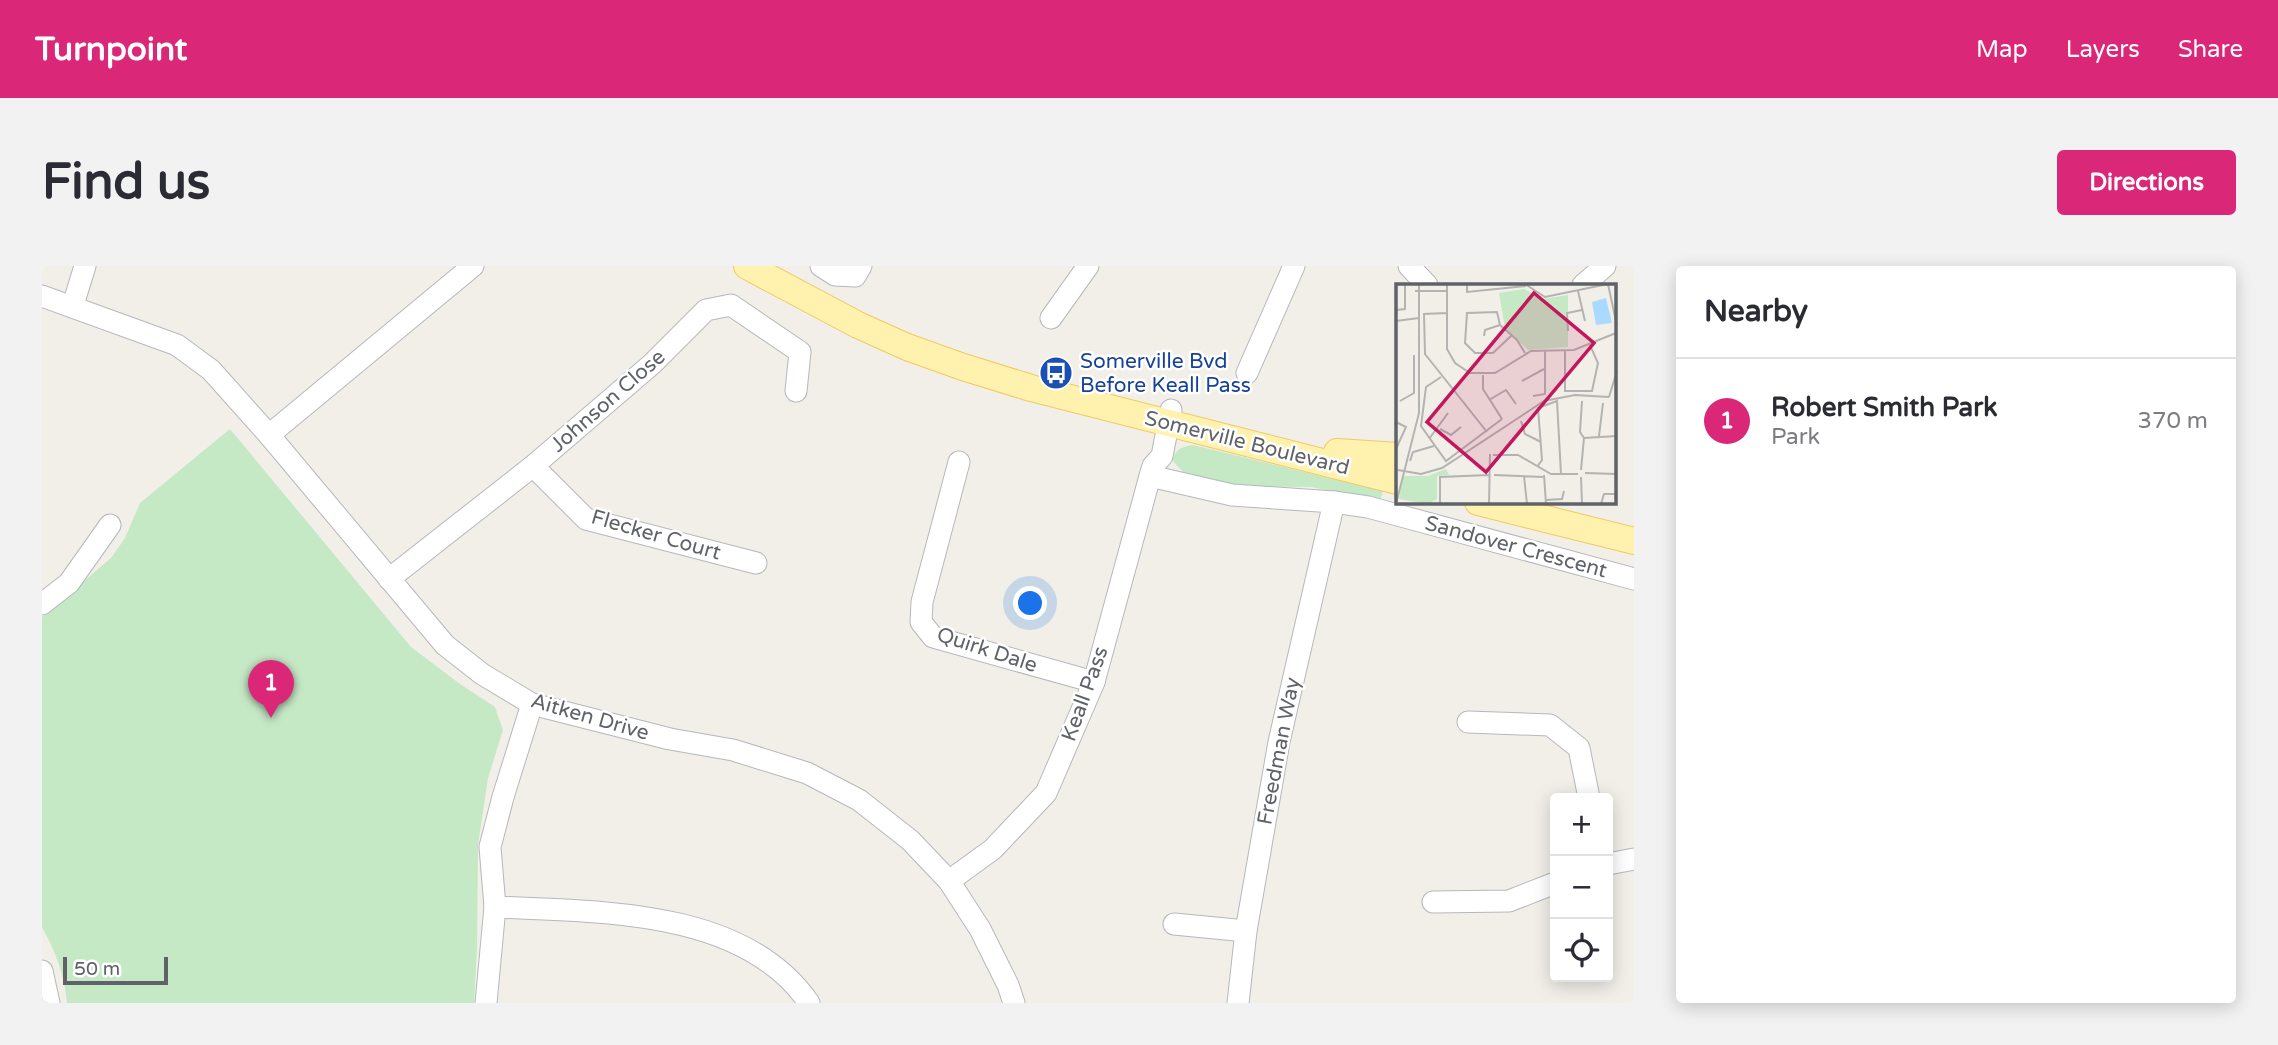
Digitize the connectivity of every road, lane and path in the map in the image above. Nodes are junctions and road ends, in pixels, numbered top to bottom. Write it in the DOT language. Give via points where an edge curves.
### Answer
graph roads {
  1 [pos="85,266"];
  2 [pos="473,266"];
  3 [pos="747,266"];
  4 [pos="769,266"];
  5 [pos="821,266"];
  6 [pos="861,266"];
  7 [pos="1088,266"];
  8 [pos="1294,266"];
  9 [pos="1409,266"];
  10 [pos="1587,266"];
  11 [pos="1605,266"];
  12 [pos="1426,284"];
  13 [pos="1566,284"];
  14 [pos="1584,284"];
  15 [pos="42,296"];
  16 [pos="73,306"];
  17 [pos="1051,318"];
  18 [pos="1247,373"];
  19 [pos="796,391"];
  20 [pos="1164,415"];
  21 [pos="269,435"];
  22 [pos="1396,456"];
  23 [pos="959,462"];
  24 [pos="533,466"];
  25 [pos="1152,471"];
  26 [pos="1396,480"];
  27 [pos="1335,502"];
  28 [pos="1486,504"];
  29 [pos="1538,504"];
  30 [pos="110,525"];
  31 [pos="1634,530"];
  32 [pos="1634,541"];
  33 [pos="756,563"];
  34 [pos="389,579"];
  35 [pos="1634,579"];
  36 [pos="42,604"];
  37 [pos="1094,682"];
  38 [pos="532,704"];
  39 [pos="1468,722"];
  40 [pos="1588,793"];
  41 [pos="1634,859"];
  42 [pos="1613,863"];
  43 [pos="950,881"];
  44 [pos="1550,885"];
  45 [pos="1433,902"];
  46 [pos="495,908"];
  47 [pos="1174,924"];
  48 [pos="1246,932"];
  49 [pos="42,971"];
  50 [pos="49,1003"];
  51 [pos="486,1003"];
  52 [pos="809,1003"];
  53 [pos="1014,1003"];
  54 [pos="1238,1003"];
  1 -- 16 [label="street"];
  2 -- 21 [label="street"];
  3 -- 20 [label="main road, Somerville Boulevard" via="907,346 963,367 1031,388"];
  4 -- 20 [label="main road, Somerville Boulevard" via="904,333"];
  5 -- 6 [label="street" via="835,275 855,276"];
  7 -- 17 [label="street"];
  8 -- 18 [label="street"];
  9 -- 12 [label="street"];
  10 -- 13 [label="street"];
  11 -- 14 [label="street"];
  15 -- 16 [label="street, Aitken Drive"];
  16 -- 21 [label="street, Aitken Drive" via="177,345 211,370"];
  19 -- 24 [label="street, Johnson Close" via="800,352 731,305 706,310 652,364"];
  20 -- 22 [label="main road, Somerville Boulevard" via="1322,450"];
  20 -- 25 [label="street, Keall Pass" via="1162,456"];
  20 -- 26 [label="main road, Somerville Boulevard"];
  21 -- 34 [label="street, Aitken Drive"];
  23 -- 37 [label="street, Quirk Dale" via="922,602 921,622 933,637"];
  24 -- 33 [label="street, Flecker Court" via="586,519"];
  24 -- 34 [label="street, Johnson Close"];
  25 -- 27 [label="street, Sandover Crescent" via="1233,495"];
  25 -- 37 [label="street, Keall Pass"];
  27 -- 35 [label="street, Sandover Crescent"];
  27 -- 48 [label="street, Freedman Way" via="1279,742"];
  28 -- 32 [label="main road"];
  29 -- 31 [label="main road"];
  30 -- 36 [label="street" via="69,583"];
  34 -- 38 [label="street, Aitken Drive" via="445,645"];
  37 -- 43 [label="street, Keall Pass" via="1046,793 993,849"];
  38 -- 43 [label="street, Aitken Drive" via="733,750 807,773 859,800"];
  38 -- 46 [label="street" via="490,847"];
  39 -- 40 [label="street" via="1550,725 1578,748"];
  41 -- 42 [label="street"];
  43 -- 53 [label="street, Aitken Drive" via="980,929"];
  44 -- 45 [label="street" via="1509,901"];
  46 -- 51 [label="street"];
  46 -- 52 [label="street" via="613,913 730,939 770,961 798,986"];
  47 -- 48 [label="street"];
  48 -- 54 [label="street, Freedman Way"];
  49 -- 50 [label="street"];
}
